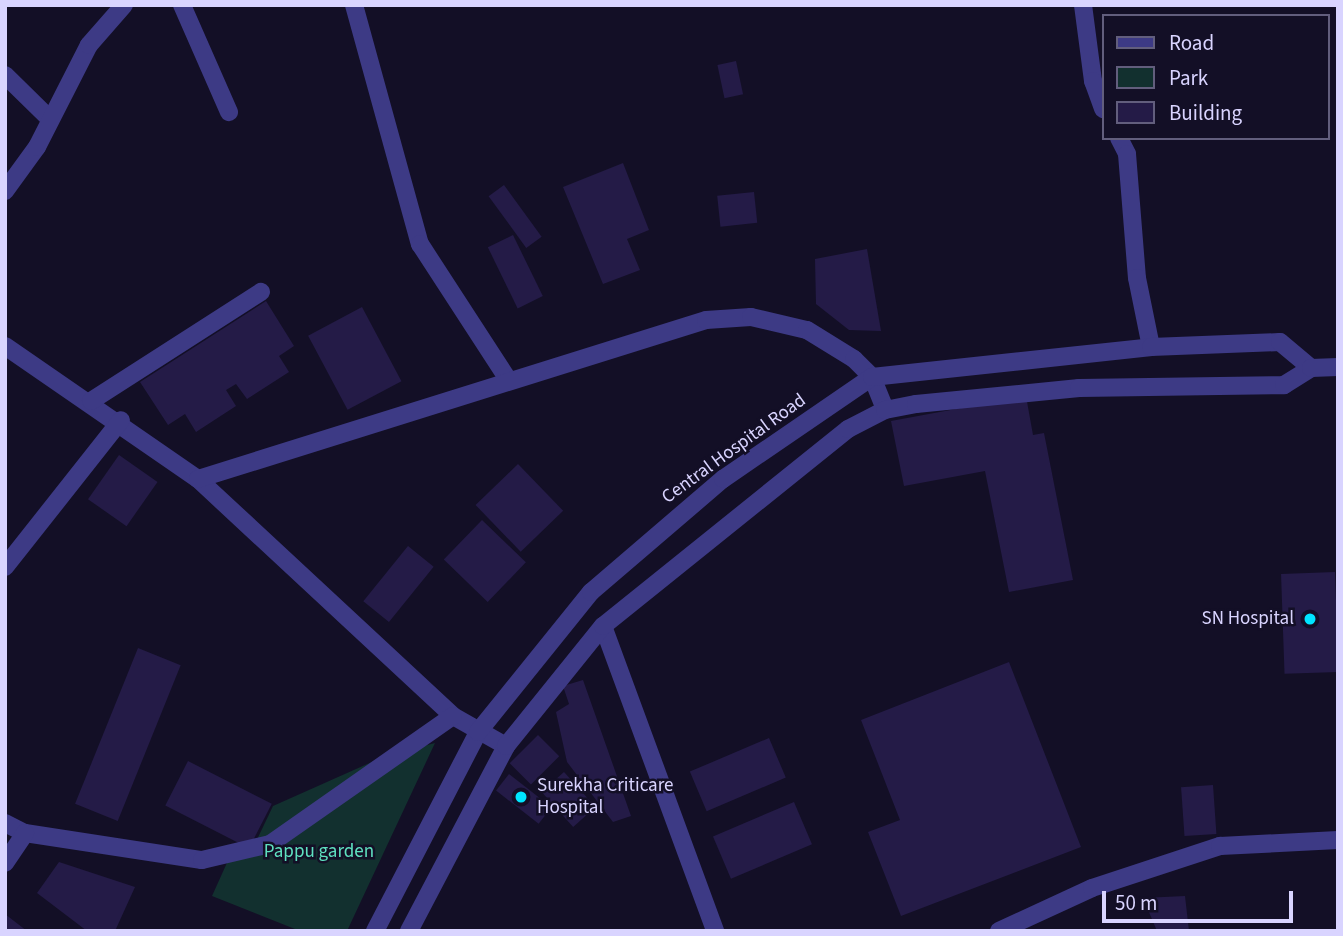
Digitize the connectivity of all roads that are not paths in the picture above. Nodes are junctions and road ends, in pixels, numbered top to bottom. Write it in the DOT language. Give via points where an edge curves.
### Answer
graph roads {
  1 [pos="124,5"];
  2 [pos="182,5"];
  3 [pos="354,5"];
  4 [pos="1083,5"];
  5 [pos="5,75"];
  6 [pos="1102,106"];
  7 [pos="229,112"];
  8 [pos="50,119"];
  9 [pos="1120,140"];
  10 [pos="5,191"];
  11 [pos="261,292"];
  12 [pos="5,346"];
  13 [pos="1151,347"];
  14 [pos="1338,367"];
  15 [pos="1311,368"];
  16 [pos="872,377"];
  17 [pos="509,381"];
  18 [pos="91,401"];
  19 [pos="885,410"];
  20 [pos="121,421"];
  21 [pos="198,478"];
  22 [pos="5,567"];
  23 [pos="603,626"];
  24 [pos="453,716"];
  25 [pos="478,732"];
  26 [pos="506,746"];
  27 [pos="5,823"];
  28 [pos="25,833"];
  29 [pos="1338,840"];
  30 [pos="5,863"];
  31 [pos="375,931"];
  32 [pos="409,931"];
  33 [pos="715,931"];
  34 [pos="999,931"];
  1 -- 8 [label="street" via="89,45"];
  2 -- 7 [label="street"];
  3 -- 17 [label="street" via="420,244"];
  4 -- 6 [label="street" via="1093,81"];
  5 -- 8 [label="street"];
  8 -- 10 [label="street"];
  9 -- 13 [label="street" via="1127,154 1137,278"];
  11 -- 18 [label="street"];
  12 -- 18 [label="street"];
  13 -- 15 [label="street, Central Hospital Road" via="1280,342"];
  13 -- 16 [label="street, Central Hospital Road"];
  14 -- 15 [label="street"];
  15 -- 19 [label="street" via="1284,385 1079,388"];
  16 -- 17 [label="street" via="807,330 751,317 706,320"];
  16 -- 19 [label="street"];
  16 -- 25 [label="street, Central Hospital Road" via="723,479 640,546 591,592"];
  17 -- 21 [label="street"];
  18 -- 20 [label="street"];
  19 -- 23 [label="street" via="848,429"];
  20 -- 21 [label="street"];
  20 -- 22 [label="street"];
  21 -- 24 [label="street"];
  23 -- 26 [label="street"];
  23 -- 33 [label="street"];
  24 -- 25 [label="street"];
  24 -- 28 [label="street" via="270,844 202,860"];
  25 -- 26 [label="street"];
  25 -- 31 [label="street, Central Hospital Road"];
  26 -- 32 [label="street"];
  27 -- 28 [label="street"];
  28 -- 30 [label="street"];
  29 -- 34 [label="street" via="1220,846 1091,888"];
}
